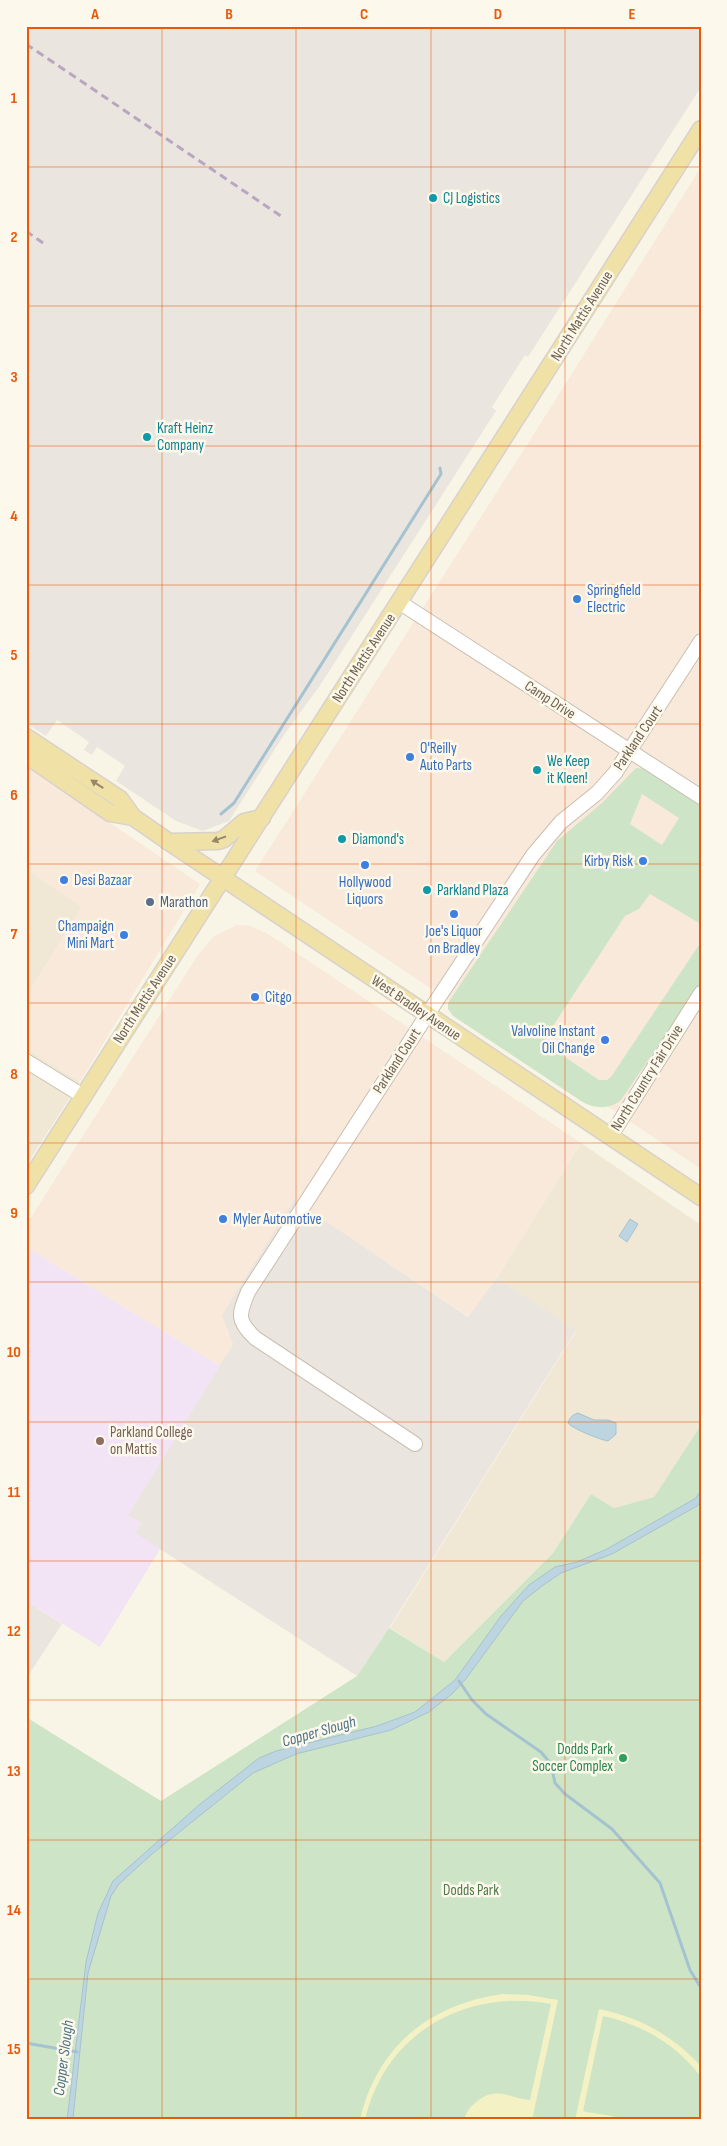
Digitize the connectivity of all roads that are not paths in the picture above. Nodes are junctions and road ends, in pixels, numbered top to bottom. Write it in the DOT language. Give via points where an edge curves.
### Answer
graph roads {
  1 [pos="701,129"];
  2 [pos="399,602"];
  3 [pos="701,641"];
  4 [pos="26,737"];
  5 [pos="630,751"];
  6 [pos="26,755"];
  7 [pos="701,797"];
  8 [pos="133,817"];
  9 [pos="262,818"];
  10 [pos="169,842"];
  11 [pos="222,878"];
  12 [pos="701,993"];
  13 [pos="427,1015"];
  14 [pos="26,1061"];
  15 [pos="83,1096"];
  16 [pos="610,1137"];
  17 [pos="26,1186"];
  18 [pos="701,1197"];
  19 [pos="415,1444"];
  1 -- 2 [label="main road, North Mattis Avenue"];
  2 -- 5 [label="street, Camp Drive"];
  2 -- 9 [label="main road, North Mattis Avenue"];
  3 -- 5 [label="street, Parkland Court"];
  8 -- 4 [label="main road, West Bradley Avenue, one-way" via="120,799"];
  5 -- 7 [label="street, Camp Drive"];
  5 -- 13 [label="street, Parkland Court" via="597,793 549,834"];
  6 -- 8 [label="main road, West Bradley Avenue" via="110,813"];
  8 -- 10 [label="main road, West Bradley Avenue"];
  9 -- 10 [label="main road, one-way" via="244,822 218,841"];
  9 -- 11 [label="main road, North Mattis Avenue"];
  10 -- 11 [label="main road, West Bradley Avenue"];
  11 -- 13 [label="main road, West Bradley Avenue"];
  11 -- 15 [label="main road, North Mattis Avenue"];
  12 -- 16 [label="street, North Country Fair Drive"];
  13 -- 16 [label="main road, West Bradley Avenue"];
  13 -- 19 [label="street, Parkland Court" via="248,1292 240,1316 255,1338"];
  14 -- 15 [label="street"];
  15 -- 17 [label="main road, North Mattis Avenue"];
  16 -- 18 [label="main road, West Bradley Avenue"];
}
